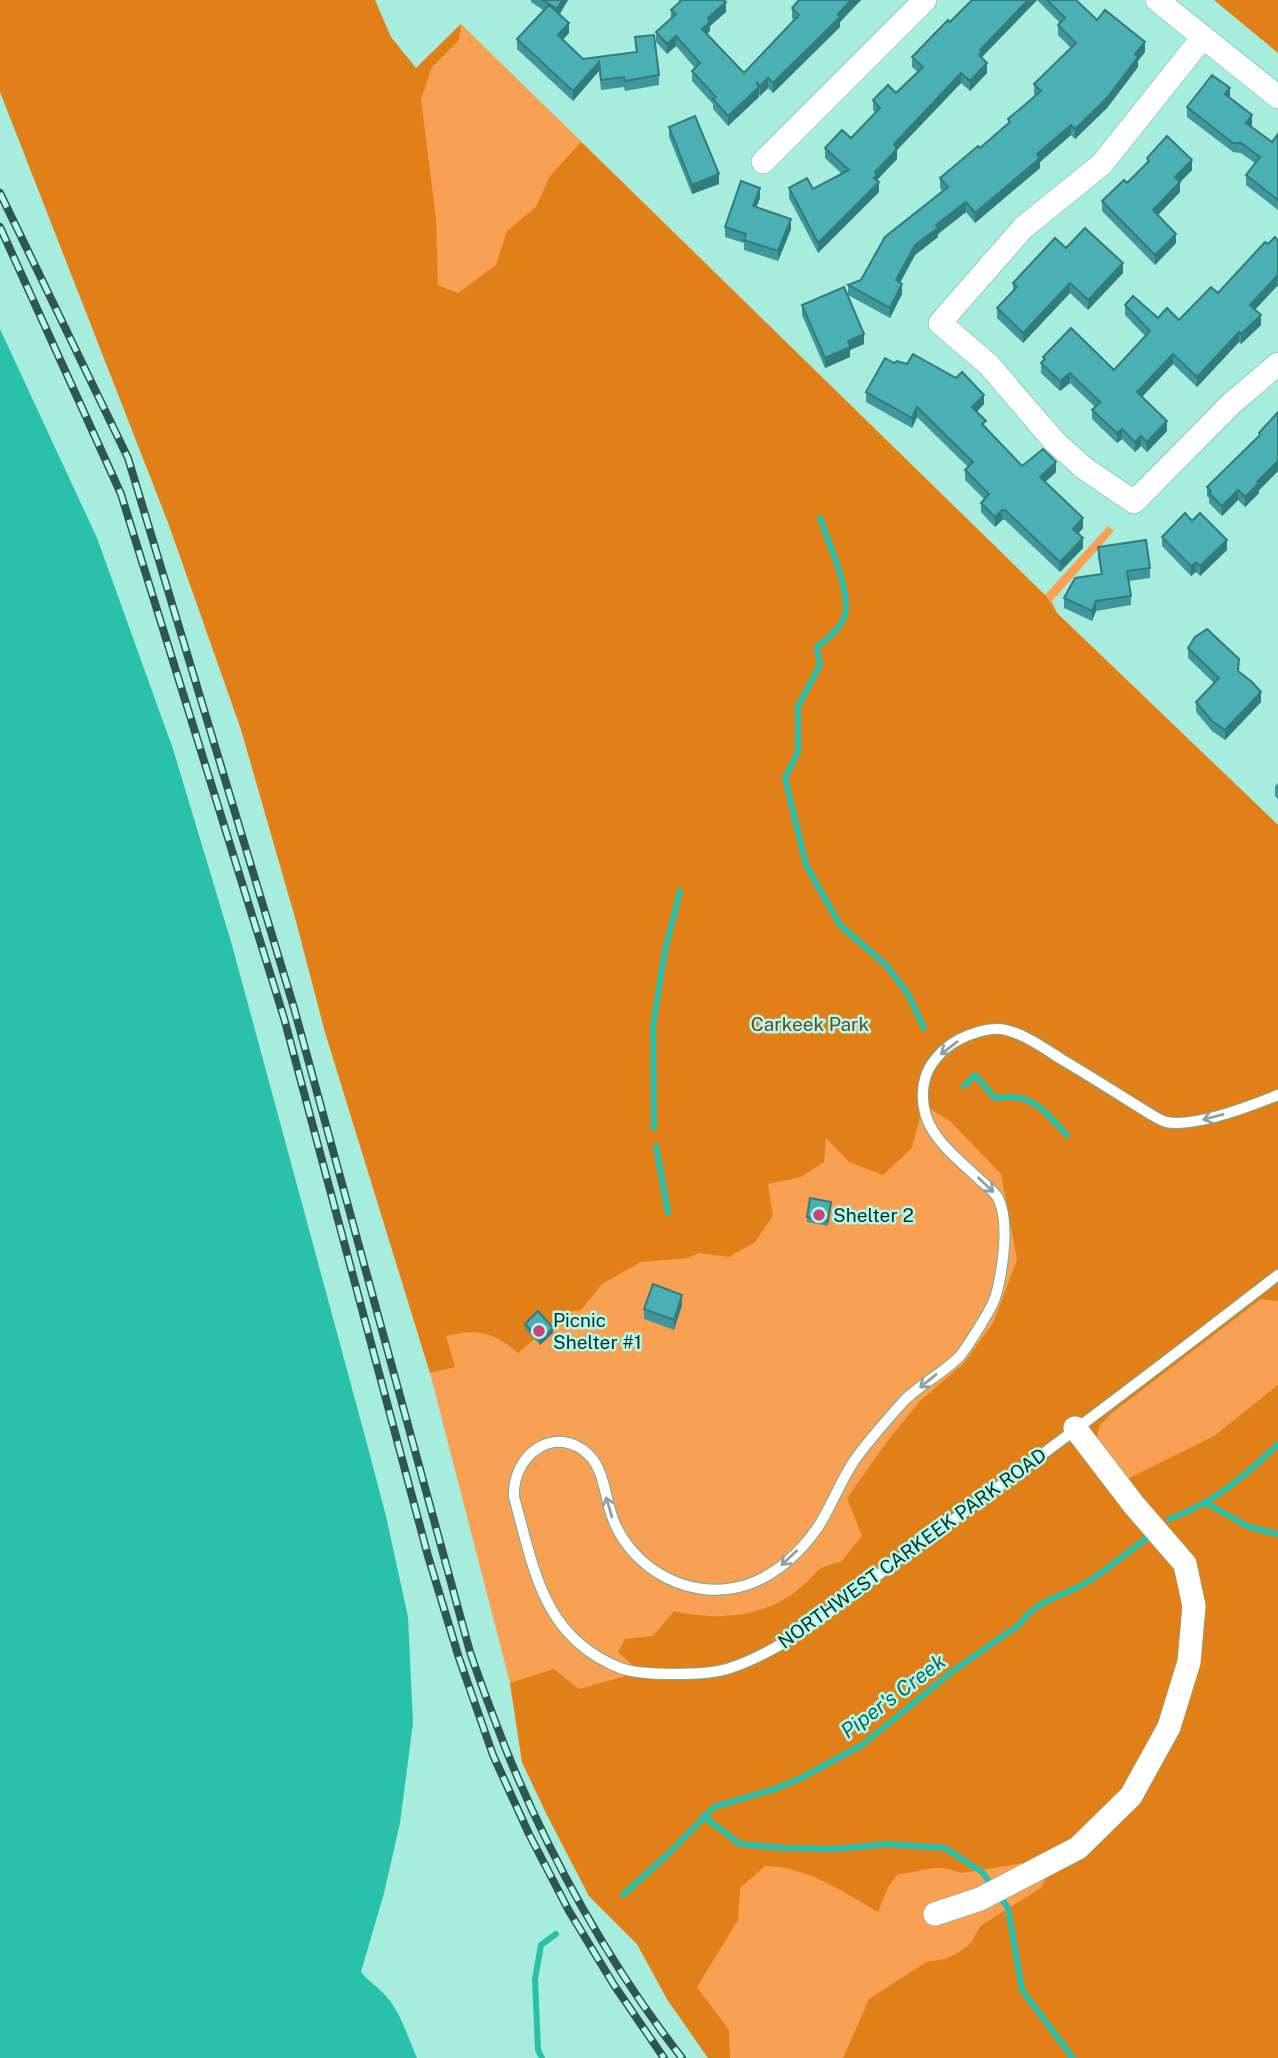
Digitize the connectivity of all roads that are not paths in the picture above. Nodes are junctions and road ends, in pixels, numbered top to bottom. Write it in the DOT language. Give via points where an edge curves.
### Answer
graph roads {
  1 [pos="925,0"];
  2 [pos="1157,0"];
  3 [pos="1203,37"];
  4 [pos="1278,97"];
  5 [pos="763,162"];
  6 [pos="1278,364"];
  7 [pos="1278,1095"];
  8 [pos="1278,1275"];
  9 [pos="1075,1428"];
  10 [pos="935,1914"];
  1 -- 5 [label="street"];
  2 -- 3 [label="street"];
  3 -- 4 [label="street"];
  3 -- 6 [label="street" via="1102,163 1023,228 940,323 989,365 1054,441 1084,468 1135,502 1232,403"];
  7 -- 9 [label="lane, NORTHWEST CARKEEK PARK ROAD, one-way" via="1199,1120 1167,1122 1030,1040 1003,1029 980,1030 957,1041 938,1055 926,1076 922,1098 926,1122 936,1138 997,1196 1003,1212 1004,1249 994,1302 960,1356 906,1398 875,1433 836,1490 818,1527 794,1556 743,1586 708,1590 657,1574 631,1550 613,1518 594,1461 569,1444 548,1444 528,1455 516,1474 514,1497 541,1591 556,1618 578,1642 621,1668 679,1675 728,1669 778,1647"];
  8 -- 9 [label="lane, NORTHWEST CARKEEK PARK ROAD"];
  9 -- 10 [label="street" via="1185,1564 1194,1606 1189,1662 1169,1727 1131,1796 1078,1847 980,1899"];
}
